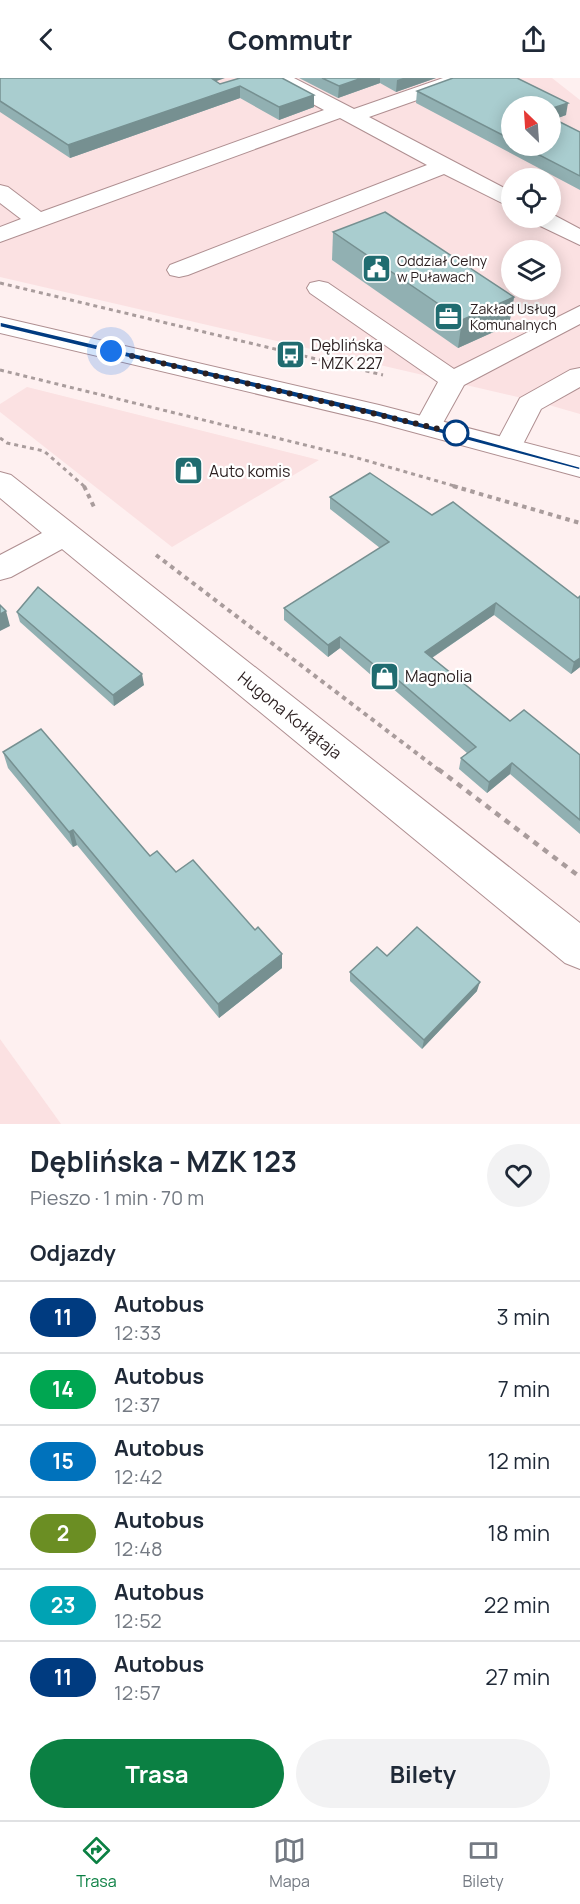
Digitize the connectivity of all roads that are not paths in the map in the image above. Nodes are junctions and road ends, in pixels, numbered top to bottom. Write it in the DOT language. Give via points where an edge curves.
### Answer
graph roads {
  1 [pos="279,78"];
  2 [pos="461,78"];
  3 [pos="346,114"];
  4 [pos="446,165"];
  5 [pos="0,192"];
  6 [pos="501,195"];
  7 [pos="38,221"];
  8 [pos="561,228"];
  9 [pos="0,235"];
  10 [pos="580,238"];
  11 [pos="179,270"];
  12 [pos="319,288"];
  13 [pos="580,314"];
  14 [pos="0,325"];
  15 [pos="580,376"];
  16 [pos="453,380"];
  17 [pos="428,426"];
  18 [pos="508,447"];
  19 [pos="580,467"];
  20 [pos="0,482"];
  21 [pos="65,534"];
  22 [pos="0,569"];
  23 [pos="580,949"];
  1 -- 3 [label="street"];
  2 -- 3 [label="street"];
  3 -- 4 [label="street"];
  3 -- 7 [label="street"];
  4 -- 6 [label="street"];
  4 -- 11 [label="street"];
  5 -- 7 [label="street"];
  7 -- 9 [label="street"];
  8 -- 10 [label="street"];
  12 -- 16 [label="street"];
  13 -- 16 [label="street"];
  14 -- 17 [label="street"];
  15 -- 18 [label="street" via="530,404"];
  16 -- 17 [label="street"];
  17 -- 18 [label="street"];
  18 -- 19 [label="street"];
  20 -- 21 [label="street, Hugona Kołłątaja"];
  21 -- 22 [label="street"];
  21 -- 23 [label="street, Hugona Kołłątaja"];
}
